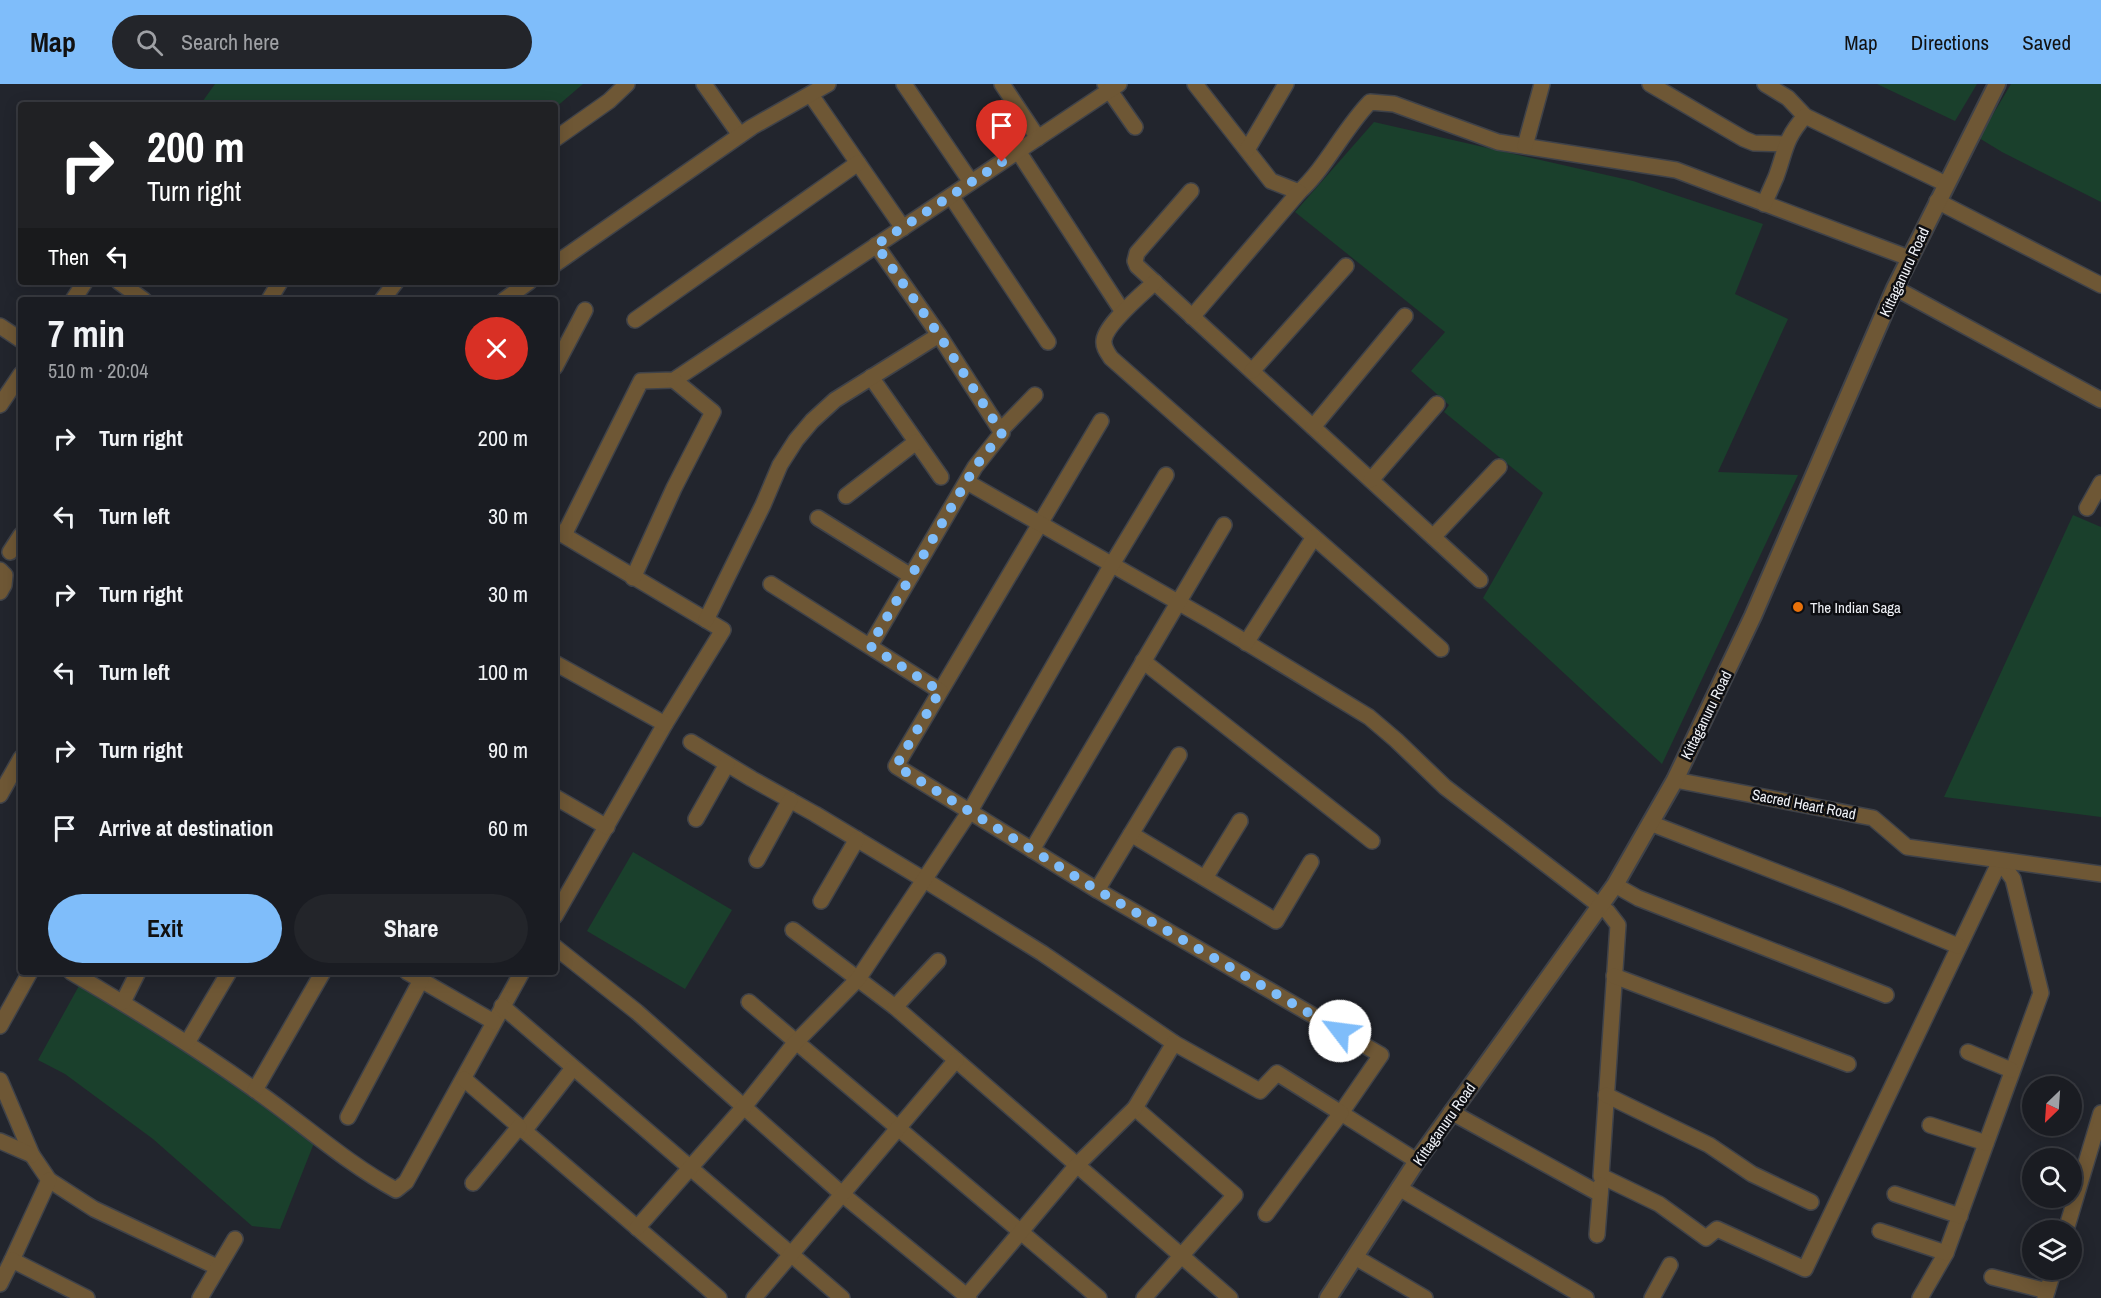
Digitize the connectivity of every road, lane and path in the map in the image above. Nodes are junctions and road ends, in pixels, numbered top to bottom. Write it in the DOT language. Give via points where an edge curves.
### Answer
graph roads {
  1 [pos="627,84"];
  2 [pos="704,84"];
  3 [pos="828,84"];
  4 [pos="904,84"];
  5 [pos="1002,84"];
  6 [pos="1196,84"];
  7 [pos="1286,84"];
  8 [pos="1542,84"];
  9 [pos="1650,84"];
  10 [pos="1766,84"];
  11 [pos="1997,84"];
  12 [pos="1111,86"];
  13 [pos="811,95"];
  14 [pos="1805,116"];
  15 [pos="1135,127"];
  16 [pos="740,135"];
  17 [pos="558,137"];
  18 [pos="1038,138"];
  19 [pos="1785,144"];
  20 [pos="1525,146"];
  21 [pos="1247,150"];
  22 [pos="1018,151"];
  23 [pos="858,163"];
  24 [pos="971,182"];
  25 [pos="1946,184"];
  26 [pos="1191,191"];
  27 [pos="1299,192"];
  28 [pos="951,196"];
  29 [pos="1937,201"];
  30 [pos="1764,204"];
  31 [pos="903,228"];
  32 [pos="876,245"];
  33 [pos="1910,258"];
  34 [pos="558,262"];
  35 [pos="1346,266"];
  36 [pos="1155,282"];
  37 [pos="123,285"];
  38 [pos="394,285"];
  39 [pos="526,285"];
  40 [pos="2101,285"];
  41 [pos="1895,288"];
  42 [pos="140,297"];
  43 [pos="384,297"];
  44 [pos="508,297"];
  45 [pos="585,310"];
  46 [pos="1123,312"];
  47 [pos="1405,316"];
  48 [pos="1192,317"];
  49 [pos="635,320"];
  50 [pos="0,326"];
  51 [pos="939,335"];
  52 [pos="18,338"];
  53 [pos="1048,342"];
  54 [pos="558,360"];
  55 [pos="1252,371"];
  56 [pos="870,377"];
  57 [pos="18,378"];
  58 [pos="674,380"];
  59 [pos="1035,395"];
  60 [pos="2101,400"];
  61 [pos="1437,404"];
  62 [pos="0,405"];
  63 [pos="1101,421"];
  64 [pos="1313,427"];
  65 [pos="1000,430"];
  66 [pos="916,442"];
  67 [pos="1499,467"];
  68 [pos="1166,475"];
  69 [pos="941,477"];
  70 [pos="1371,480"];
  71 [pos="967,482"];
  72 [pos="2101,483"];
  73 [pos="846,496"];
  74 [pos="2087,508"];
  75 [pos="818,518"];
  76 [pos="1040,524"];
  77 [pos="1224,525"];
  78 [pos="560,533"];
  79 [pos="1314,537"];
  80 [pos="1433,537"];
  81 [pos="18,540"];
  82 [pos="10,552"];
  83 [pos="1111,566"];
  84 [pos="0,570"];
  85 [pos="911,576"];
  86 [pos="633,578"];
  87 [pos="1480,580"];
  88 [pos="771,584"];
  89 [pos="0,592"];
  90 [pos="1178,603"];
  91 [pos="706,620"];
  92 [pos="1246,643"];
  93 [pos="870,646"];
  94 [pos="1441,649"];
  95 [pos="1143,661"];
  96 [pos="558,665"];
  97 [pos="940,691"];
  98 [pos="665,724"];
  99 [pos="691,742"];
  100 [pos="1179,755"];
  101 [pos="18,764"];
  102 [pos="727,764"];
  103 [pos="1675,780"];
  104 [pos="0,795"];
  105 [pos="558,799"];
  106 [pos="790,800"];
  107 [pos="970,811"];
  108 [pos="696,819"];
  109 [pos="1240,820"];
  110 [pos="1650,823"];
  111 [pos="607,827"];
  112 [pos="1131,834"];
  113 [pos="857,839"];
  114 [pos="1372,841"];
  115 [pos="1032,850"];
  116 [pos="757,860"];
  117 [pos="2000,861"];
  118 [pos="1311,862"];
  119 [pos="2101,874"];
  120 [pos="1205,878"];
  121 [pos="923,879"];
  122 [pos="1615,885"];
  123 [pos="1097,890"];
  124 [pos="821,901"];
  125 [pos="1600,905"];
  126 [pos="558,911"];
  127 [pos="793,930"];
  128 [pos="1958,946"];
  129 [pos="558,949"];
  130 [pos="938,961"];
  131 [pos="28,975"];
  132 [pos="75,975"];
  133 [pos="136,975"];
  134 [pos="227,975"];
  135 [pos="321,975"];
  136 [pos="413,975"];
  137 [pos="520,975"];
  138 [pos="1614,976"];
  139 [pos="858,979"];
  140 [pos="422,980"];
  141 [pos="1886,995"];
  142 [pos="123,1002"];
  143 [pos="749,1002"];
  144 [pos="502,1006"];
  145 [pos="895,1007"];
  146 [pos="494,1022"];
  147 [pos="0,1026"];
  148 [pos="187,1043"];
  149 [pos="795,1043"];
  150 [pos="1174,1043"];
  151 [pos="1968,1052"];
  152 [pos="956,1060"];
  153 [pos="1848,1064"];
  154 [pos="573,1068"];
  155 [pos="2012,1070"];
  156 [pos="464,1079"];
  157 [pos="1,1086"];
  158 [pos="255,1090"];
  159 [pos="1606,1095"];
  160 [pos="1135,1107"];
  161 [pos="743,1108"];
  162 [pos="1451,1112"];
  163 [pos="1341,1113"];
  164 [pos="2101,1113"];
  165 [pos="348,1117"];
  166 [pos="1930,1125"];
  167 [pos="521,1129"];
  168 [pos="897,1130"];
  169 [pos="0,1141"];
  170 [pos="1986,1143"];
  171 [pos="32,1155"];
  172 [pos="1417,1161"];
  173 [pos="1077,1165"];
  174 [pos="689,1167"];
  175 [pos="1602,1176"];
  176 [pos="49,1180"];
  177 [pos="473,1183"];
  178 [pos="1399,1188"];
  179 [pos="842,1194"];
  180 [pos="1600,1194"];
  181 [pos="1895,1194"];
  182 [pos="1810,1202"];
  183 [pos="1266,1214"];
  184 [pos="1960,1216"];
  185 [pos="2069,1220"];
  186 [pos="638,1228"];
  187 [pos="1880,1231"];
  188 [pos="1020,1232"];
  189 [pos="1597,1234"];
  190 [pos="235,1239"];
  191 [pos="1946,1253"];
  192 [pos="791,1254"];
  193 [pos="1180,1254"];
  194 [pos="1355,1257"];
  195 [pos="12,1260"];
  196 [pos="1670,1265"];
  197 [pos="217,1267"];
  198 [pos="1992,1277"];
  199 [pos="0,1284"];
  200 [pos="2046,1294"];
  201 [pos="967,1297"];
  202 [pos="87,1298"];
  203 [pos="200,1298"];
  204 [pos="719,1298"];
  205 [pos="754,1298"];
  206 [pos="842,1298"];
  207 [pos="1099,1298"];
  208 [pos="1144,1298"];
  209 [pos="1230,1298"];
  210 [pos="1328,1298"];
  211 [pos="1425,1298"];
  212 [pos="1586,1298"];
  213 [pos="1652,1298"];
  214 [pos="1920,1298"];
  1 -- 17 [label="street"];
  2 -- 16 [label="street"];
  3 -- 13 [label="street"];
  4 -- 24 [label="street"];
  5 -- 18 [label="street"];
  6 -- 21 [label="street"];
  7 -- 21 [label="street"];
  8 -- 20 [label="street"];
  9 -- 19 [label="street" via="1744,139"];
  10 -- 14 [label="street" via="1788,98"];
  11 -- 25 [label="street, Kittaganuru Road"];
  12 -- 15 [label="street"];
  12 -- 18 [label="street"];
  13 -- 16 [label="street"];
  13 -- 23 [label="street"];
  14 -- 19 [label="street"];
  14 -- 25 [label="street"];
  16 -- 34 [label="street"];
  18 -- 22 [label="street"];
  19 -- 30 [label="street"];
  20 -- 27 [label="street" via="1498,142 1394,104 1370,102 1314,178"];
  20 -- 30 [label="street" via="1676,170"];
  21 -- 27 [label="street" via="1271,181"];
  22 -- 24 [label="street"];
  22 -- 46 [label="street"];
  23 -- 31 [label="street"];
  23 -- 49 [label="street"];
  24 -- 28 [label="street"];
  25 -- 29 [label="street, Kittaganuru Road"];
  26 -- 36 [label="street" via="1137,253 1137,266"];
  27 -- 48 [label="street"];
  28 -- 31 [label="street"];
  28 -- 53 [label="street"];
  29 -- 33 [label="street, Kittaganuru Road"];
  29 -- 40 [label="street"];
  30 -- 33 [label="street"];
  31 -- 32 [label="street"];
  32 -- 51 [label="street"];
  32 -- 58 [label="street"];
  33 -- 41 [label="street, Kittaganuru Road"];
  35 -- 55 [label="street"];
  36 -- 46 [label="street"];
  36 -- 48 [label="street"];
  37 -- 42 [label="street"];
  38 -- 43 [label="street"];
  39 -- 44 [label="street"];
  41 -- 60 [label="street"];
  41 -- 103 [label="street, Kittaganuru Road" via="1753,616"];
  45 -- 54 [label="street"];
  46 -- 79 [label="street" via="1104,339 1104,348 1111,358"];
  47 -- 64 [label="street"];
  48 -- 55 [label="street"];
  50 -- 52 [label="street"];
  51 -- 56 [label="street"];
  51 -- 65 [label="street"];
  55 -- 64 [label="street"];
  56 -- 66 [label="street"];
  56 -- 91 [label="street" via="835,400 796,440 780,465"];
  57 -- 62 [label="street"];
  58 -- 78 [label="street" via="640,381"];
  58 -- 86 [label="street" via="713,412"];
  59 -- 65 [label="street"];
  61 -- 70 [label="street"];
  63 -- 76 [label="street"];
  64 -- 70 [label="street"];
  65 -- 71 [label="street" via="1002,433"];
  66 -- 69 [label="street"];
  66 -- 73 [label="street"];
  67 -- 80 [label="street"];
  68 -- 83 [label="street"];
  70 -- 80 [label="street"];
  71 -- 76 [label="street"];
  71 -- 85 [label="street"];
  72 -- 74 [label="street"];
  75 -- 85 [label="street"];
  76 -- 83 [label="street"];
  76 -- 97 [label="street"];
  77 -- 90 [label="street"];
  78 -- 86 [label="street"];
  79 -- 92 [label="street"];
  79 -- 94 [label="street"];
  80 -- 87 [label="street"];
  81 -- 82 [label="street"];
  83 -- 90 [label="street"];
  83 -- 107 [label="street"];
  84 -- 89 [label="street" via="5,575"];
  85 -- 93 [label="street"];
  86 -- 91 [label="street"];
  88 -- 93 [label="street"];
  90 -- 92 [label="street"];
  90 -- 95 [label="street"];
  91 -- 98 [label="street" via="723,630"];
  92 -- 125 [label="street" via="1369,717 1445,787"];
  93 -- 97 [label="street"];
  95 -- 114 [label="street"];
  95 -- 115 [label="street"];
  96 -- 98 [label="street"];
  97 -- 107 [label="street" via="896,766"];
  98 -- 111 [label="street"];
  99 -- 102 [label="street"];
  100 -- 112 [label="street"];
  101 -- 104 [label="street"];
  102 -- 106 [label="street"];
  102 -- 108 [label="street"];
  103 -- 110 [label="street, Kittaganuru Road"];
  103 -- 117 [label="street, Sacred Heart Road" via="1873,818 1906,848"];
  105 -- 111 [label="street"];
  106 -- 113 [label="street"];
  106 -- 116 [label="street"];
  107 -- 115 [label="street"];
  107 -- 121 [label="street"];
  109 -- 120 [label="street"];
  110 -- 122 [label="street, Kittaganuru Road"];
  110 -- 128 [label="street"];
  111 -- 126 [label="street"];
  112 -- 120 [label="street"];
  112 -- 123 [label="street"];
  113 -- 121 [label="street"];
  113 -- 124 [label="street"];
  115 -- 123 [label="street"];
  117 -- 119 [label="street, Sacred Heart Road"];
  117 -- 128 [label="street"];
  117 -- 155 [label="street" via="2013,879 2040,993"];
  118 -- 120 [label="street" via="1276,921"];
  121 -- 139 [label="street"];
  121 -- 150 [label="street" via="1042,953"];
  122 -- 125 [label="street, Kittaganuru Road"];
  122 -- 141 [label="street" via="1638,898"];
  123 -- 163 [label="street" via="1381,1055"];
  125 -- 138 [label="street" via="1618,925"];
  125 -- 162 [label="street, Kittaganuru Road"];
  127 -- 139 [label="street"];
  128 -- 175 [label="street" via="1804,1269 1717,1229 1707,1238 1659,1204"];
  129 -- 161 [label="street" via="637,1012"];
  130 -- 145 [label="street"];
  131 -- 147 [label="street"];
  132 -- 142 [label="street"];
  133 -- 142 [label="street"];
  134 -- 148 [label="street"];
  135 -- 158 [label="street"];
  136 -- 140 [label="street"];
  137 -- 144 [label="street"];
  138 -- 153 [label="street"];
  138 -- 159 [label="street"];
  139 -- 145 [label="street"];
  139 -- 149 [label="street"];
  140 -- 146 [label="street"];
  140 -- 165 [label="street"];
  142 -- 148 [label="street"];
  143 -- 149 [label="street"];
  144 -- 146 [label="street"];
  144 -- 154 [label="street"];
  145 -- 152 [label="street"];
  146 -- 156 [label="street"];
  148 -- 158 [label="street"];
  149 -- 161 [label="street"];
  149 -- 168 [label="street"];
  150 -- 160 [label="street"];
  150 -- 163 [label="street" via="1260,1091 1277,1073"];
  151 -- 155 [label="street"];
  152 -- 168 [label="street"];
  152 -- 173 [label="street"];
  154 -- 167 [label="street"];
  154 -- 174 [label="street"];
  155 -- 170 [label="street"];
  156 -- 158 [label="street" via="406,1182 396,1190"];
  156 -- 167 [label="street"];
  157 -- 171 [label="street"];
  159 -- 175 [label="street"];
  159 -- 182 [label="street" via="1709,1145 1752,1174"];
  160 -- 173 [label="street"];
  160 -- 193 [label="street" via="1235,1195"];
  161 -- 174 [label="street"];
  161 -- 179 [label="street"];
  162 -- 172 [label="street, Kittaganuru Road"];
  162 -- 180 [label="street"];
  163 -- 172 [label="street"];
  163 -- 183 [label="street"];
  164 -- 185 [label="street"];
  166 -- 170 [label="street"];
  167 -- 177 [label="street"];
  167 -- 186 [label="street"];
  168 -- 179 [label="street"];
  168 -- 188 [label="street"];
  169 -- 171 [label="street"];
  170 -- 184 [label="street"];
  171 -- 176 [label="street"];
  172 -- 178 [label="street, Kittaganuru Road"];
  173 -- 188 [label="street"];
  173 -- 193 [label="street"];
  174 -- 186 [label="street"];
  174 -- 192 [label="street"];
  175 -- 180 [label="street"];
  176 -- 195 [label="street"];
  176 -- 197 [label="street" via="94,1209"];
  178 -- 194 [label="street, Kittaganuru Road"];
  178 -- 212 [label="street"];
  179 -- 192 [label="street"];
  179 -- 201 [label="street"];
  180 -- 189 [label="street"];
  181 -- 184 [label="street"];
  184 -- 191 [label="street"];
  186 -- 204 [label="street"];
  187 -- 191 [label="street"];
  188 -- 201 [label="street"];
  188 -- 207 [label="street"];
  190 -- 197 [label="street"];
  191 -- 214 [label="street"];
  192 -- 205 [label="street"];
  192 -- 206 [label="street"];
  193 -- 208 [label="street"];
  193 -- 209 [label="street"];
  194 -- 210 [label="street, Kittaganuru Road"];
  194 -- 211 [label="street"];
  195 -- 199 [label="street"];
  195 -- 202 [label="street"];
  196 -- 213 [label="street"];
  197 -- 203 [label="street"];
  198 -- 200 [label="street"];
}
